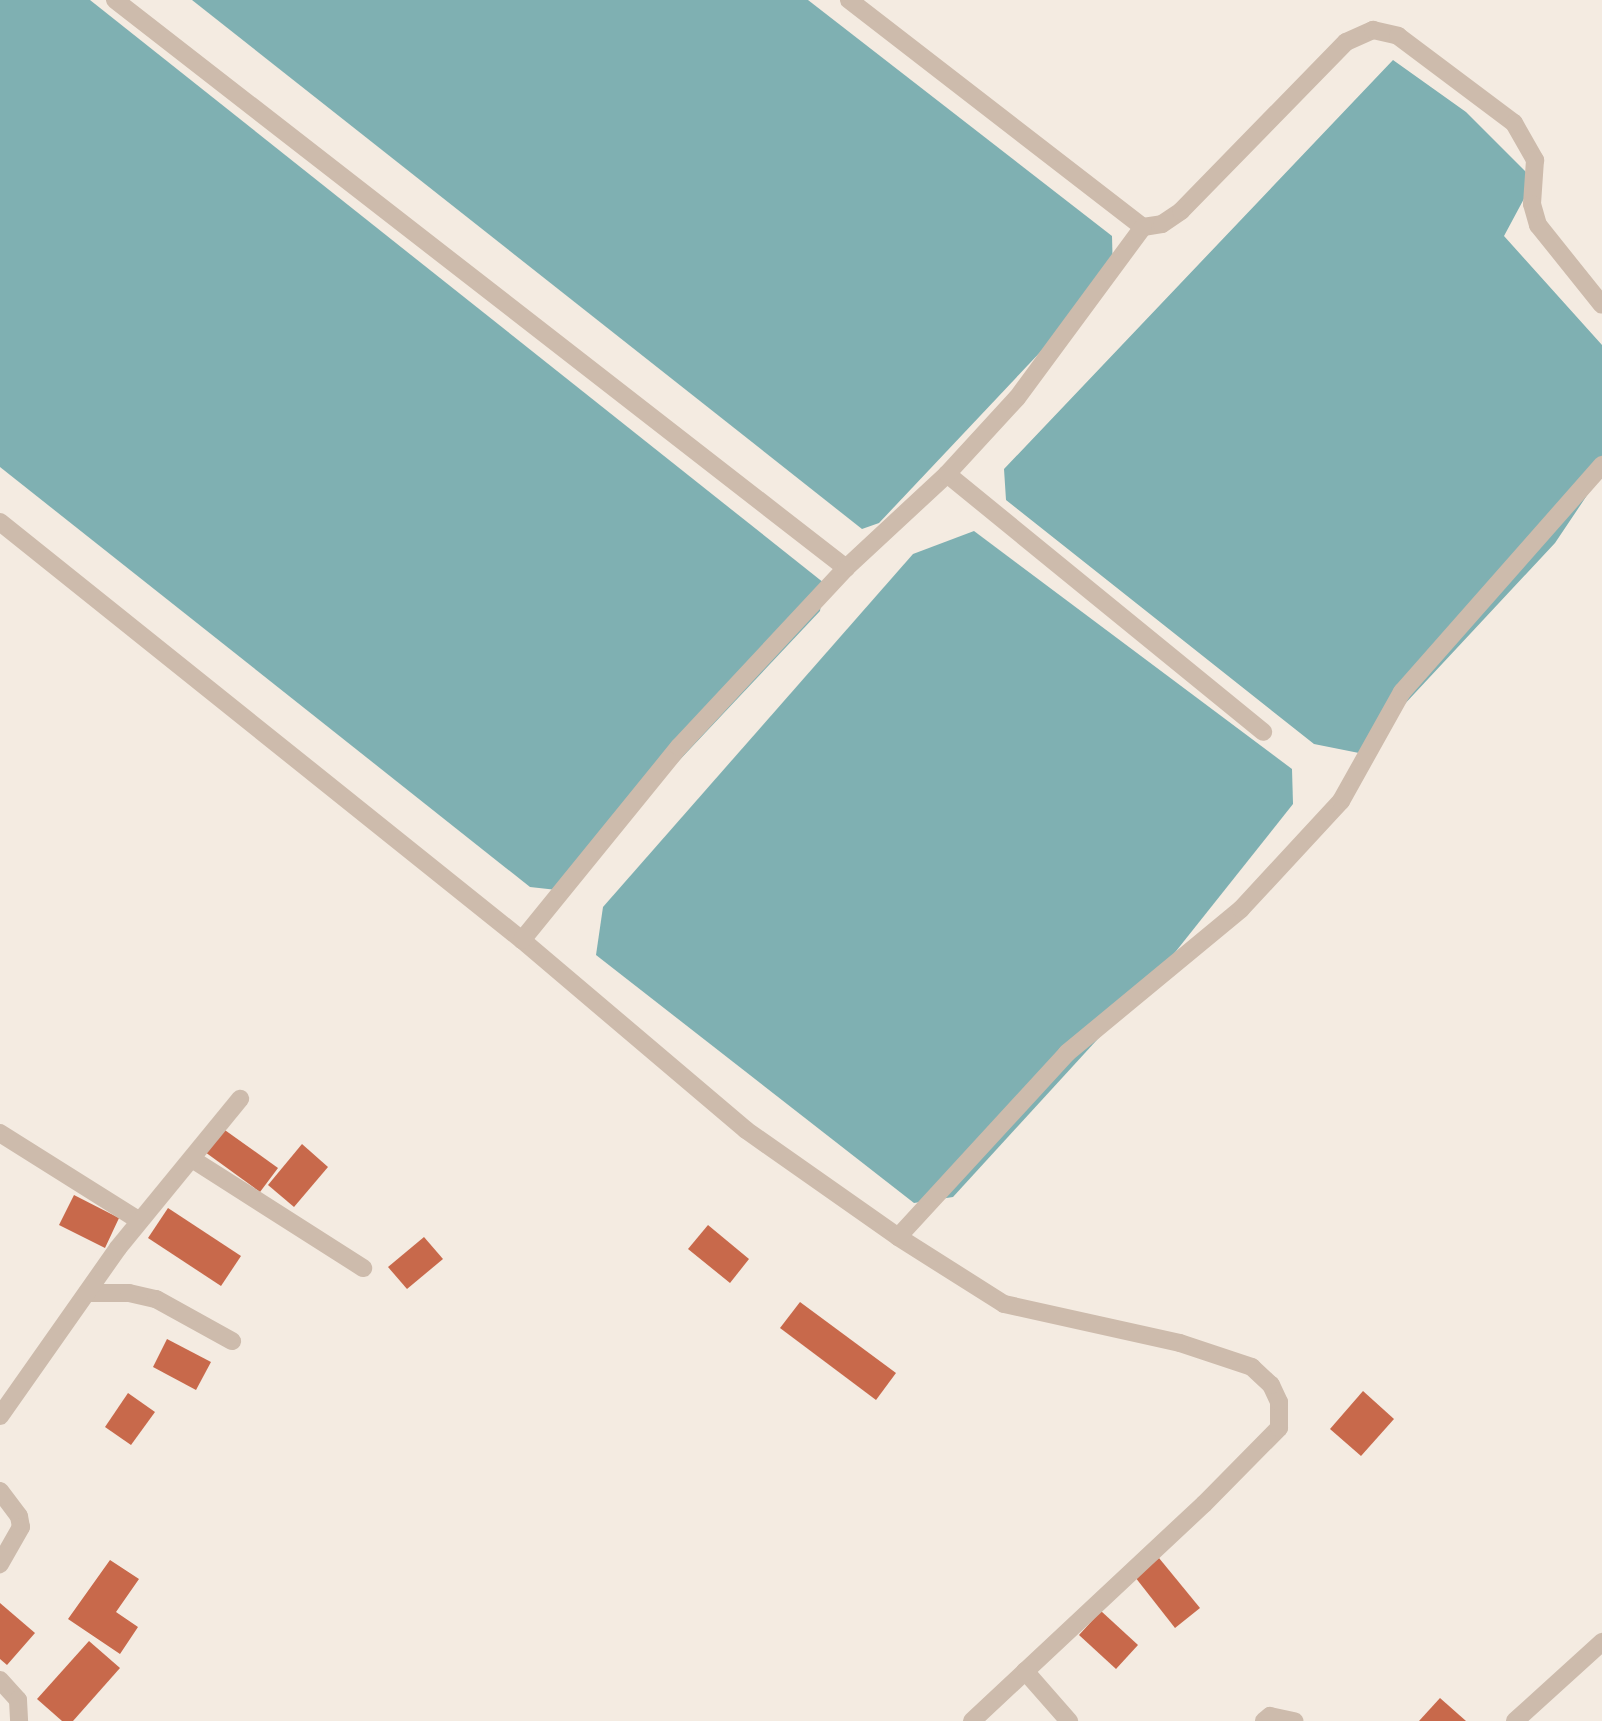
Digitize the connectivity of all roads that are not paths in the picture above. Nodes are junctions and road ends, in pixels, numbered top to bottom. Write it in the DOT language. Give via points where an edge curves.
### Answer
graph roads {
  1 [pos="115,0"];
  2 [pos="849,0"];
  3 [pos="1143,228"];
  4 [pos="1602,305"];
  5 [pos="1602,465"];
  6 [pos="947,474"];
  7 [pos="0,522"];
  8 [pos="846,568"];
  9 [pos="1263,732"];
  10 [pos="522,940"];
  11 [pos="240,1099"];
  12 [pos="0,1133"];
  13 [pos="192,1159"];
  14 [pos="140,1221"];
  15 [pos="898,1237"];
  16 [pos="363,1268"];
  17 [pos="88,1293"];
  18 [pos="232,1340"];
  19 [pos="0,1416"];
  20 [pos="0,1491"];
  21 [pos="0,1564"];
  22 [pos="1602,1642"];
  23 [pos="1026,1671"];
  24 [pos="0,1679"];
  25 [pos="19,1721"];
  26 [pos="972,1721"];
  27 [pos="1069,1721"];
  28 [pos="1264,1721"];
  29 [pos="1294,1721"];
  30 [pos="1515,1721"];
  1 -- 8 [label="street"];
  2 -- 3 [label="street"];
  3 -- 4 [label="street" via="1161,224 1181,211 1346,42 1373,30 1398,36 1514,122 1535,160 1532,204 1538,225"];
  3 -- 6 [label="street" via="1017,398"];
  5 -- 15 [label="street" via="1402,692 1341,801 1241,909 1067,1053"];
  6 -- 8 [label="street"];
  6 -- 9 [label="street"];
  7 -- 10 [label="street"];
  8 -- 10 [label="street" via="679,747"];
  10 -- 15 [label="street" via="746,1130"];
  11 -- 13 [label="street"];
  12 -- 14 [label="street"];
  13 -- 14 [label="street"];
  13 -- 16 [label="street"];
  14 -- 17 [label="street"];
  15 -- 23 [label="street" via="1004,1304 1180,1343 1252,1367 1271,1385 1279,1402 1279,1427"];
  17 -- 18 [label="street" via="129,1293 156,1299"];
  17 -- 19 [label="street"];
  20 -- 21 [label="street" via="19,1516 21,1527"];
  22 -- 30 [label="street"];
  23 -- 26 [label="street"];
  23 -- 27 [label="street"];
  24 -- 25 [label="street" via="18,1700"];
  28 -- 29 [label="street" via="1270,1716"];
}
